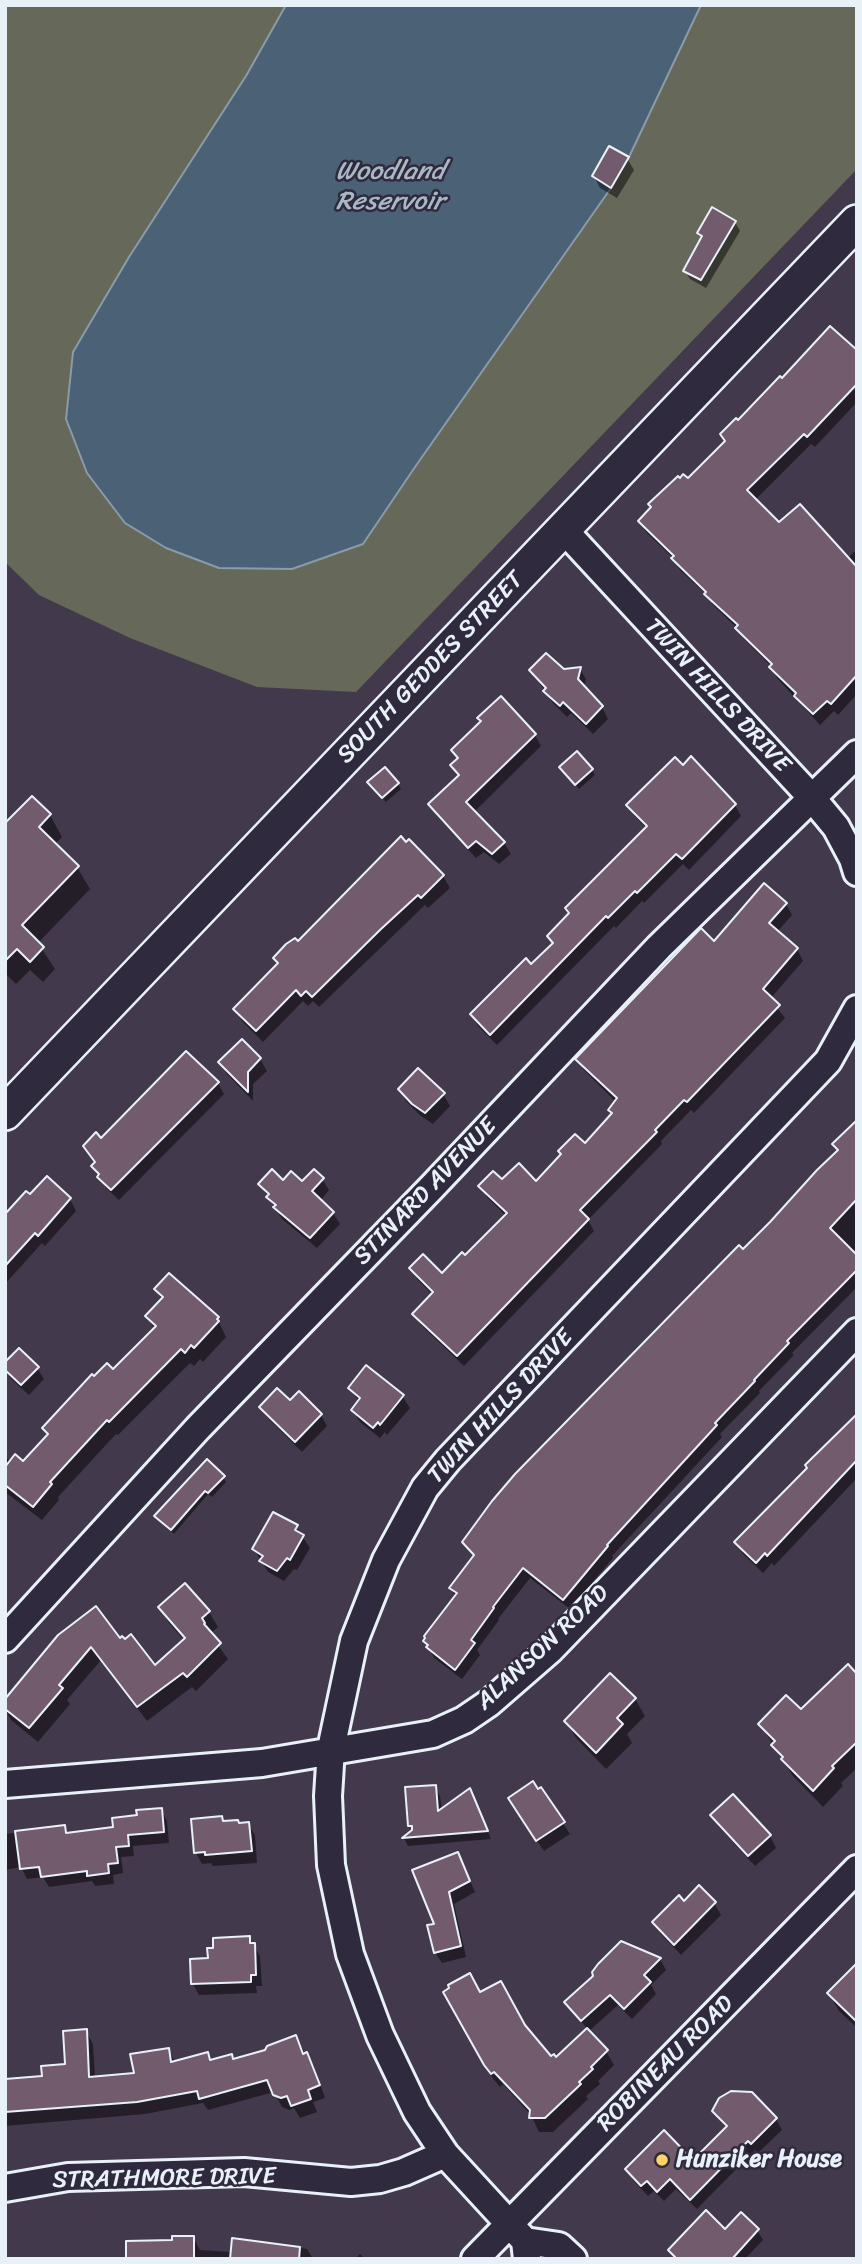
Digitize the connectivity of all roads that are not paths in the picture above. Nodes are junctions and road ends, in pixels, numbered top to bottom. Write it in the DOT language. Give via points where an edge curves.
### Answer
graph roads {
  1 [pos="857,222"];
  2 [pos="563,529"];
  3 [pos="857,754"];
  4 [pos="812,798"];
  5 [pos="857,872"];
  6 [pos="857,1009"];
  7 [pos="5,1113"];
  8 [pos="857,1332"];
  9 [pos="5,1639"];
  10 [pos="331,1749"];
  11 [pos="5,1784"];
  12 [pos="857,1869"];
  13 [pos="445,2154"];
  14 [pos="5,2188"];
  15 [pos="520,2241"];
  16 [pos="475,2259"];
  17 [pos="573,2259"];
  1 -- 2 [label="main road, SOUTH GEDDES STREET"];
  2 -- 4 [label="street, TWIN HILLS DRIVE"];
  2 -- 7 [label="main road, SOUTH GEDDES STREET"];
  3 -- 4 [label="street, STINARD AVENUE"];
  4 -- 5 [label="street, TWIN HILLS DRIVE" via="836,827"];
  4 -- 9 [label="street, STINARD AVENUE" via="659,947 198,1428"];
  6 -- 10 [label="street, TWIN HILLS DRIVE" via="828,1061 425,1488 386,1560 354,1642"];
  8 -- 10 [label="street, ALANSON ROAD" via="550,1650 489,1703 433,1734"];
  10 -- 11 [label="street, ALANSON ROAD" via="262,1763"];
  10 -- 13 [label="street, TWIN HILLS DRIVE" via="331,1865 350,1954 380,2035 417,2112"];
  12 -- 15 [label="street, ROBINEAU ROAD"];
  13 -- 14 [label="street, STRATHMORE DRIVE" via="404,2172 351,2182 244,2172 68,2176"];
  13 -- 15 [label="street, TWIN HILLS DRIVE"];
  15 -- 16 [label="street, ROBINEAU ROAD"];
  15 -- 17 [label="street" via="559,2246"];
}
